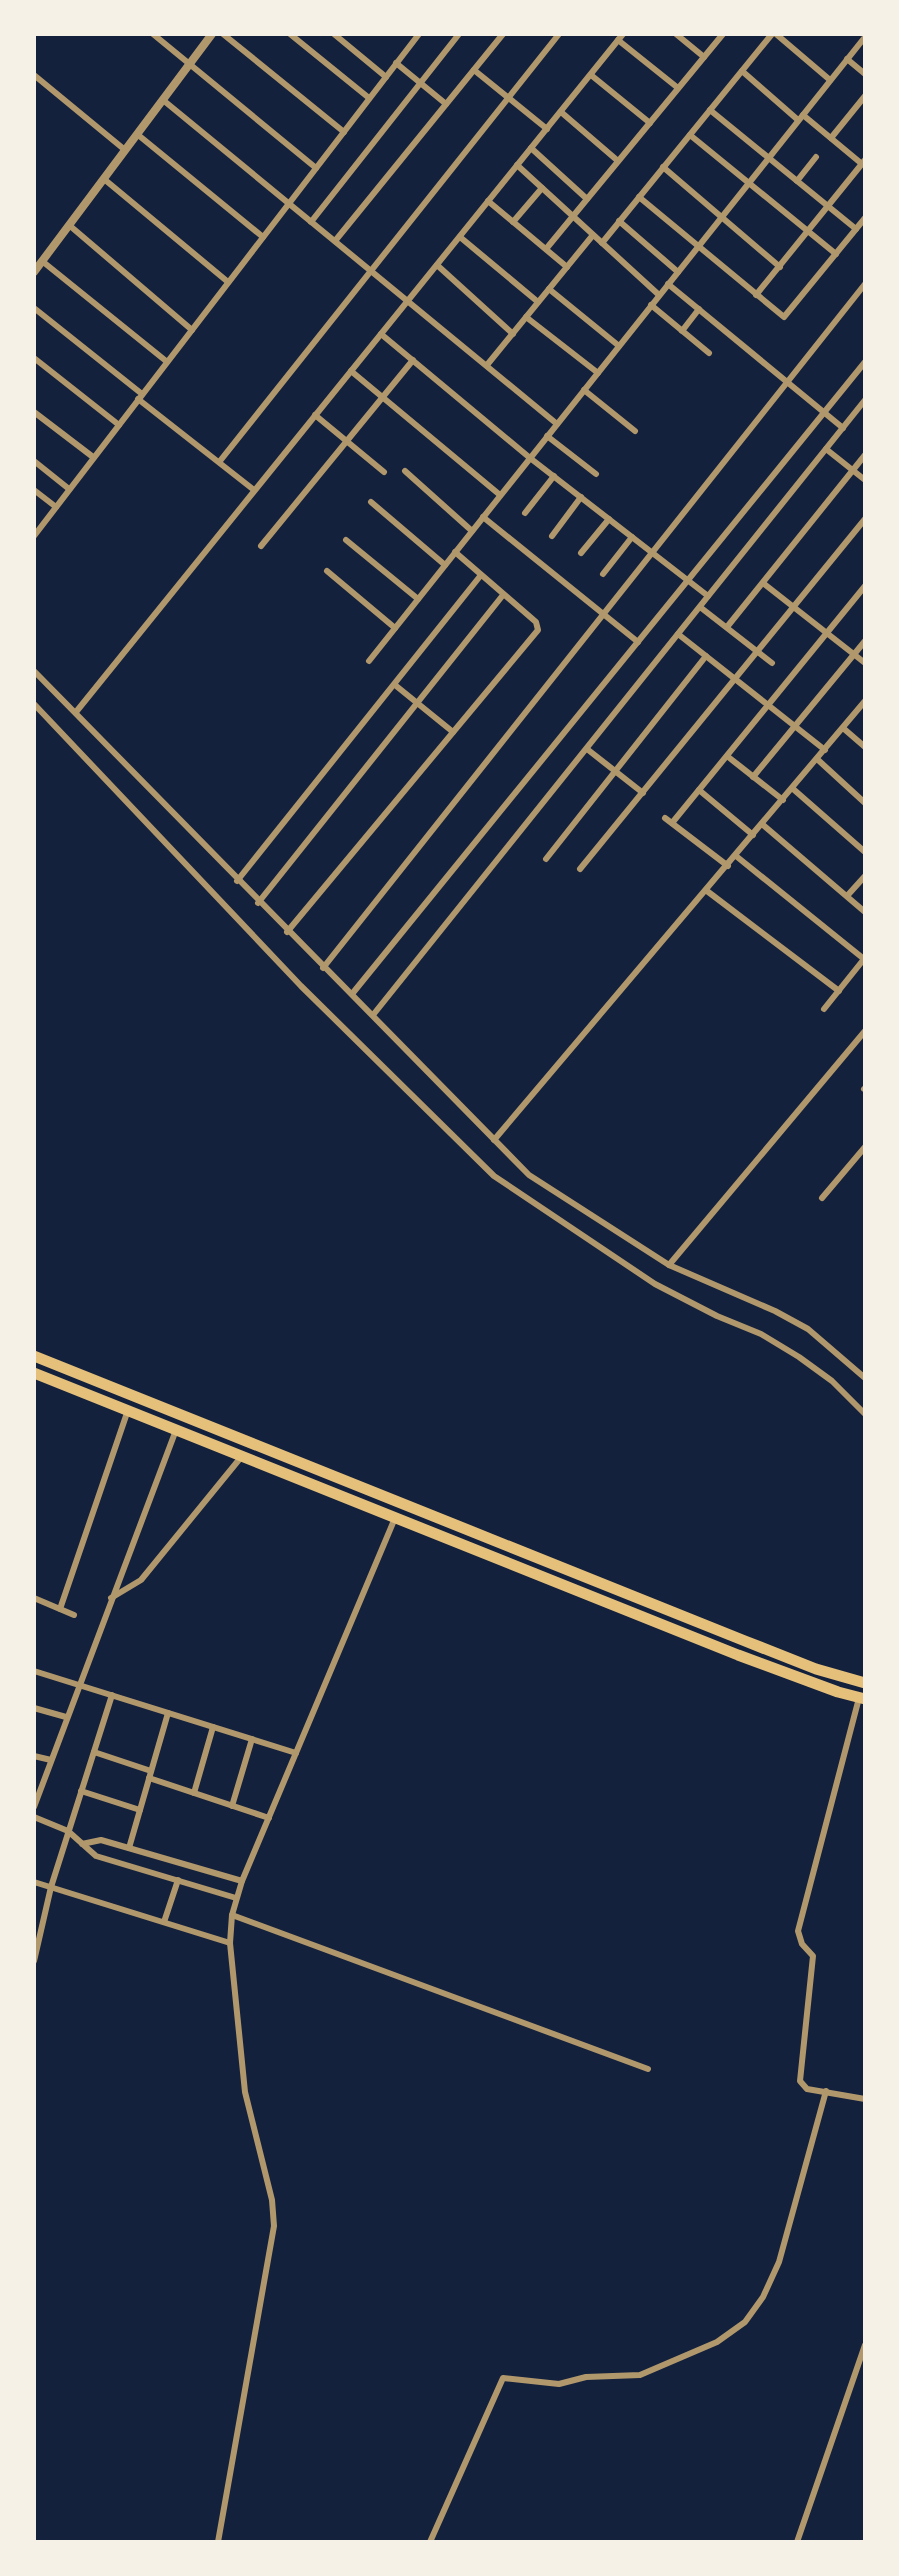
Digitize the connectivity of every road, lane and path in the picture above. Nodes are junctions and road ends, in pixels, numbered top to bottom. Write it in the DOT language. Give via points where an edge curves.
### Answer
graph roads {
  1 [pos="153,34"];
  2 [pos="212,34"];
  3 [pos="223,34"];
  4 [pos="290,34"];
  5 [pos="334,34"];
  6 [pos="405,34"];
  7 [pos="419,34"];
  8 [pos="459,34"];
  9 [pos="503,34"];
  10 [pos="559,34"];
  11 [pos="676,34"];
  12 [pos="723,34"];
  13 [pos="774,34"];
  14 [pos="620,37"];
  15 [pos="865,37"];
  16 [pos="413,42"];
  17 [pos="704,57"];
  18 [pos="847,59"];
  19 [pos="190,63"];
  20 [pos="396,63"];
  21 [pos="474,70"];
  22 [pos="742,71"];
  23 [pos="865,74"];
  24 [pos="34,75"];
  25 [pos="591,75"];
  26 [pos="386,77"];
  27 [pos="830,80"];
  28 [pos="421,83"];
  29 [pos="678,88"];
  30 [pos="865,96"];
  31 [pos="369,98"];
  32 [pos="509,98"];
  33 [pos="163,100"];
  34 [pos="446,104"];
  35 [pos="710,110"];
  36 [pos="561,112"];
  37 [pos="801,117"];
  38 [pos="650,123"];
  39 [pos="547,129"];
  40 [pos="344,132"];
  41 [pos="137,134"];
  42 [pos="690,135"];
  43 [pos="831,138"];
  44 [pos="531,148"];
  45 [pos="125,150"];
  46 [pos="816,157"];
  47 [pos="769,158"];
  48 [pos="618,161"];
  49 [pos="864,164"];
  50 [pos="517,165"];
  51 [pos="663,167"];
  52 [pos="316,168"];
  53 [pos="104,179"];
  54 [pos="797,181"];
  55 [pos="748,184"];
  56 [pos="542,188"];
  57 [pos="639,197"];
  58 [pos="587,199"];
  59 [pos="488,201"];
  60 [pos="288,204"];
  61 [pos="828,206"];
  62 [pos="573,216"];
  63 [pos="722,217"];
  64 [pos="865,218"];
  65 [pos="619,221"];
  66 [pos="311,222"];
  67 [pos="513,222"];
  68 [pos="69,225"];
  69 [pos="856,229"];
  70 [pos="807,232"];
  71 [pos="593,235"];
  72 [pos="263,237"];
  73 [pos="460,237"];
  74 [pos="335,241"];
  75 [pos="602,243"];
  76 [pos="697,248"];
  77 [pos="546,249"];
  78 [pos="836,254"];
  79 [pos="42,261"];
  80 [pos="437,265"];
  81 [pos="567,267"];
  82 [pos="780,267"];
  83 [pos="372,270"];
  84 [pos="34,271"];
  85 [pos="678,272"];
  86 [pos="228,282"];
  87 [pos="668,284"];
  88 [pos="865,284"];
  89 [pos="549,289"];
  90 [pos="659,295"];
  91 [pos="756,295"];
  92 [pos="410,300"];
  93 [pos="538,302"];
  94 [pos="651,305"];
  95 [pos="34,308"];
  96 [pos="699,309"];
  97 [pos="526,317"];
  98 [pos="192,330"];
  99 [pos="682,331"];
  100 [pos="381,334"];
  101 [pos="513,334"];
  102 [pos="619,346"];
  103 [pos="709,353"];
  104 [pos="34,358"];
  105 [pos="413,360"];
  106 [pos="166,361"];
  107 [pos="865,362"];
  108 [pos="487,365"];
  109 [pos="351,371"];
  110 [pos="598,373"];
  111 [pos="787,382"];
  112 [pos="584,390"];
  113 [pos="140,396"];
  114 [pos="383,397"];
  115 [pos="865,400"];
  116 [pos="34,412"];
  117 [pos="824,413"];
  118 [pos="315,415"];
  119 [pos="557,424"];
  120 [pos="119,425"];
  121 [pos="843,428"];
  122 [pos="635,431"];
  123 [pos="547,436"];
  124 [pos="346,441"];
  125 [pos="826,449"];
  126 [pos="865,455"];
  127 [pos="93,457"];
  128 [pos="530,458"];
  129 [pos="34,461"];
  130 [pos="220,461"];
  131 [pos="853,470"];
  132 [pos="405,471"];
  133 [pos="384,472"];
  134 [pos="596,474"];
  135 [pos="554,476"];
  136 [pos="865,480"];
  137 [pos="69,489"];
  138 [pos="34,490"];
  139 [pos="254,490"];
  140 [pos="500,495"];
  141 [pos="581,497"];
  142 [pos="371,502"];
  143 [pos="56,507"];
  144 [pos="525,513"];
  145 [pos="483,517"];
  146 [pos="609,519"];
  147 [pos="865,519"];
  148 [pos="472,531"];
  149 [pos="34,536"];
  150 [pos="552,536"];
  151 [pos="632,537"];
  152 [pos="346,540"];
  153 [pos="261,546"];
  154 [pos="455,552"];
  155 [pos="652,552"];
  156 [pos="581,553"];
  157 [pos="445,565"];
  158 [pos="327,571"];
  159 [pos="603,574"];
  160 [pos="481,575"];
  161 [pos="688,580"];
  162 [pos="763,583"];
  163 [pos="865,586"];
  164 [pos="503,595"];
  165 [pos="708,596"];
  166 [pos="418,599"];
  167 [pos="700,607"];
  168 [pos="794,607"];
  169 [pos="603,614"];
  170 [pos="727,627"];
  171 [pos="395,628"];
  172 [pos="827,633"];
  173 [pos="678,634"];
  174 [pos="865,641"];
  175 [pos="638,642"];
  176 [pos="758,651"];
  177 [pos="854,654"];
  178 [pos="706,656"];
  179 [pos="369,661"];
  180 [pos="772,663"];
  181 [pos="865,663"];
  182 [pos="34,671"];
  183 [pos="735,679"];
  184 [pos="395,685"];
  185 [pos="865,701"];
  186 [pos="417,703"];
  187 [pos="34,704"];
  188 [pos="768,705"];
  189 [pos="76,712"];
  190 [pos="856,712"];
  191 [pos="865,720"];
  192 [pos="795,726"];
  193 [pos="843,728"];
  194 [pos="453,732"];
  195 [pos="865,747"];
  196 [pos="587,749"];
  197 [pos="825,750"];
  198 [pos="727,756"];
  199 [pos="817,759"];
  200 [pos="615,771"];
  201 [pos="753,777"];
  202 [pos="792,788"];
  203 [pos="699,790"];
  204 [pos="643,793"];
  205 [pos="783,800"];
  206 [pos="865,803"];
  207 [pos="665,818"];
  208 [pos="672,823"];
  209 [pos="762,824"];
  210 [pos="753,835"];
  211 [pos="865,852"];
  212 [pos="736,856"];
  213 [pos="546,859"];
  214 [pos="728,866"];
  215 [pos="580,869"];
  216 [pos="865,876"];
  217 [pos="237,881"];
  218 [pos="707,891"];
  219 [pos="847,896"];
  220 [pos="258,903"];
  221 [pos="865,912"];
  222 [pos="287,932"];
  223 [pos="864,958"];
  224 [pos="323,968"];
  225 [pos="839,991"];
  226 [pos="352,994"];
  227 [pos="824,1009"];
  228 [pos="373,1015"];
  229 [pos="865,1031"];
  230 [pos="494,1140"];
  231 [pos="865,1147"];
  232 [pos="822,1198"];
  233 [pos="669,1265"];
  234 [pos="34,1356"];
  235 [pos="34,1373"];
  236 [pos="865,1378"];
  237 [pos="128,1410"];
  238 [pos="865,1414"];
  239 [pos="176,1430"];
  240 [pos="242,1456"];
  241 [pos="395,1518"];
  242 [pos="34,1598"];
  243 [pos="111,1598"];
  244 [pos="60,1609"];
  245 [pos="74,1615"];
  246 [pos="680,1616"];
  247 [pos="675,1629"];
  248 [pos="34,1671"];
  249 [pos="865,1683"];
  250 [pos="78,1685"];
  251 [pos="112,1695"];
  252 [pos="862,1698"];
  253 [pos="34,1708"];
  254 [pos="168,1713"];
  255 [pos="66,1717"];
  256 [pos="213,1727"];
  257 [pos="252,1739"];
  258 [pos="94,1752"];
  259 [pos="296,1753"];
  260 [pos="34,1756"];
  261 [pos="51,1760"];
  262 [pos="150,1775"];
  263 [pos="81,1791"];
  264 [pos="194,1793"];
  265 [pos="35,1802"];
  266 [pos="232,1806"];
  267 [pos="140,1810"];
  268 [pos="34,1817"];
  269 [pos="269,1818"];
  270 [pos="68,1831"];
  271 [pos="82,1844"];
  272 [pos="129,1848"];
  273 [pos="178,1880"];
  274 [pos="242,1881"];
  275 [pos="34,1882"];
  276 [pos="51,1887"];
  277 [pos="236,1898"];
  278 [pos="232,1915"];
  279 [pos="164,1922"];
  280 [pos="230,1943"];
  281 [pos="34,1961"];
  282 [pos="648,2069"];
  283 [pos="826,2091"];
  284 [pos="865,2099"];
  285 [pos="865,2345"];
  286 [pos="218,2542"];
  287 [pos="430,2542"];
  288 [pos="797,2542"];
  1 -- 19 [label="street"];
  2 -- 19 [label="street"];
  3 -- 40 [label="street"];
  4 -- 31 [label="street"];
  5 -- 26 [label="street"];
  6 -- 16 [label="street"];
  7 -- 16 [label="street"];
  8 -- 28 [label="street"];
  9 -- 21 [label="street"];
  10 -- 32 [label="street"];
  11 -- 17 [label="street"];
  12 -- 17 [label="street"];
  13 -- 22 [label="street"];
  13 -- 27 [label="street"];
  14 -- 25 [label="street"];
  14 -- 29 [label="street"];
  15 -- 18 [label="street"];
  16 -- 20 [label="street"];
  17 -- 29 [label="street"];
  18 -- 23 [label="street"];
  18 -- 27 [label="street"];
  19 -- 33 [label="street"];
  19 -- 52 [label="street"];
  20 -- 26 [label="street"];
  20 -- 28 [label="street"];
  21 -- 32 [label="street"];
  21 -- 34 [label="street"];
  22 -- 35 [label="street"];
  22 -- 37 [label="street"];
  24 -- 45 [label="street"];
  25 -- 36 [label="street"];
  25 -- 38 [label="street"];
  26 -- 31 [label="street"];
  27 -- 37 [label="street"];
  28 -- 34 [label="street"];
  28 -- 66 [label="street"];
  29 -- 38 [label="street"];
  30 -- 43 [label="street"];
  31 -- 40 [label="street"];
  32 -- 39 [label="street"];
  32 -- 83 [label="street"];
  33 -- 41 [label="street"];
  33 -- 60 [label="street"];
  34 -- 74 [label="street"];
  35 -- 42 [label="street"];
  35 -- 47 [label="street"];
  36 -- 39 [label="street"];
  36 -- 48 [label="street"];
  37 -- 43 [label="street"];
  37 -- 47 [label="street"];
  38 -- 48 [label="street"];
  39 -- 44 [label="street"];
  40 -- 52 [label="street"];
  41 -- 45 [label="street"];
  41 -- 72 [label="street"];
  42 -- 51 [label="street"];
  42 -- 55 [label="street"];
  43 -- 49 [label="street"];
  44 -- 50 [label="street"];
  44 -- 58 [label="street"];
  45 -- 53 [label="street"];
  46 -- 54 [label="street"];
  47 -- 54 [label="street"];
  47 -- 55 [label="street"];
  48 -- 58 [label="street"];
  49 -- 61 [label="street"];
  50 -- 56 [label="street"];
  50 -- 59 [label="street"];
  51 -- 57 [label="street"];
  51 -- 63 [label="street"];
  52 -- 60 [label="street"];
  53 -- 68 [label="street"];
  53 -- 86 [label="street"];
  54 -- 61 [label="street"];
  55 -- 63 [label="street"];
  55 -- 70 [label="street"];
  56 -- 62 [label="street"];
  56 -- 67 [label="street"];
  57 -- 65 [label="street"];
  57 -- 76 [label="street"];
  58 -- 62 [label="street"];
  59 -- 67 [label="street"];
  59 -- 73 [label="street"];
  60 -- 66 [label="street"];
  60 -- 72 [label="street"];
  61 -- 69 [label="street"];
  61 -- 70 [label="street"];
  62 -- 71 [label="street"];
  62 -- 77 [label="street"];
  63 -- 76 [label="street"];
  63 -- 82 [label="street"];
  64 -- 69 [label="street"];
  65 -- 75 [label="street"];
  65 -- 85 [label="street"];
  66 -- 74 [label="street"];
  67 -- 77 [label="street"];
  68 -- 79 [label="street"];
  68 -- 98 [label="street"];
  69 -- 78 [label="street"];
  70 -- 78 [label="street"];
  70 -- 82 [label="street"];
  71 -- 75 [label="street"];
  71 -- 81 [label="street"];
  72 -- 86 [label="street"];
  73 -- 80 [label="street"];
  73 -- 93 [label="street"];
  74 -- 83 [label="street"];
  75 -- 90 [label="street"];
  76 -- 85 [label="street"];
  76 -- 91 [label="street"];
  77 -- 81 [label="street"];
  78 -- 91 [label="street" via="786,316"];
  79 -- 84 [label="street"];
  79 -- 106 [label="street"];
  80 -- 92 [label="street"];
  80 -- 101 [label="street"];
  81 -- 89 [label="street"];
  82 -- 91 [label="street"];
  83 -- 92 [label="street"];
  83 -- 130 [label="street"];
  85 -- 87 [label="street"];
  86 -- 98 [label="street"];
  87 -- 90 [label="street"];
  87 -- 96 [label="street"];
  88 -- 111 [label="street"];
  89 -- 93 [label="street"];
  89 -- 102 [label="street"];
  90 -- 94 [label="street"];
  92 -- 100 [label="street"];
  92 -- 108 [label="street"];
  93 -- 97 [label="street"];
  94 -- 99 [label="street"];
  94 -- 102 [label="street"];
  95 -- 113 [label="street"];
  96 -- 99 [label="street"];
  96 -- 111 [label="street"];
  97 -- 101 [label="street"];
  97 -- 110 [label="street"];
  98 -- 106 [label="street"];
  99 -- 103 [label="street"];
  100 -- 105 [label="street"];
  100 -- 109 [label="street"];
  101 -- 108 [label="street"];
  102 -- 110 [label="street"];
  104 -- 120 [label="street"];
  105 -- 114 [label="street"];
  105 -- 128 [label="street"];
  106 -- 113 [label="street"];
  107 -- 117 [label="street"];
  108 -- 119 [label="street"];
  109 -- 114 [label="street"];
  109 -- 118 [label="street"];
  110 -- 112 [label="street"];
  111 -- 117 [label="street"];
  111 -- 155 [label="street"];
  112 -- 119 [label="street"];
  112 -- 122 [label="street"];
  113 -- 120 [label="street"];
  113 -- 130 [label="street"];
  114 -- 124 [label="street"];
  114 -- 140 [label="street"];
  115 -- 121 [label="street"];
  116 -- 127 [label="street"];
  117 -- 121 [label="street"];
  117 -- 161 [label="street"];
  118 -- 124 [label="street"];
  118 -- 139 [label="street"];
  119 -- 123 [label="street"];
  120 -- 127 [label="street"];
  121 -- 125 [label="street"];
  123 -- 128 [label="street"];
  123 -- 134 [label="street"];
  124 -- 133 [label="street"];
  124 -- 153 [label="street"];
  125 -- 131 [label="street"];
  125 -- 165 [label="street"];
  126 -- 131 [label="street"];
  127 -- 137 [label="street"];
  128 -- 135 [label="street"];
  128 -- 140 [label="street"];
  129 -- 137 [label="street"];
  130 -- 139 [label="street"];
  131 -- 136 [label="street"];
  131 -- 162 [label="street"];
  132 -- 148 [label="street"];
  135 -- 141 [label="street"];
  135 -- 144 [label="street"];
  137 -- 143 [label="street"];
  138 -- 143 [label="street"];
  139 -- 189 [label="street"];
  140 -- 145 [label="street"];
  141 -- 146 [label="street"];
  141 -- 150 [label="street"];
  142 -- 157 [label="street"];
  143 -- 149 [label="street"];
  145 -- 148 [label="street"];
  145 -- 169 [label="street"];
  146 -- 151 [label="street"];
  146 -- 156 [label="street"];
  147 -- 168 [label="street"];
  148 -- 154 [label="street"];
  151 -- 155 [label="street"];
  151 -- 159 [label="street"];
  152 -- 166 [label="street"];
  154 -- 157 [label="street"];
  154 -- 160 [label="street"];
  155 -- 161 [label="street"];
  155 -- 169 [label="street"];
  157 -- 166 [label="street"];
  158 -- 171 [label="street"];
  160 -- 164 [label="street"];
  160 -- 184 [label="street"];
  161 -- 165 [label="street"];
  161 -- 175 [label="street"];
  162 -- 168 [label="street"];
  162 -- 170 [label="street"];
  163 -- 172 [label="street"];
  164 -- 186 [label="street"];
  164 -- 194 [label="street" via="538,627"];
  165 -- 167 [label="street"];
  166 -- 171 [label="street"];
  167 -- 170 [label="street"];
  167 -- 173 [label="street"];
  168 -- 172 [label="street"];
  168 -- 176 [label="street"];
  169 -- 175 [label="street"];
  169 -- 224 [label="street"];
  170 -- 176 [label="street"];
  171 -- 179 [label="street"];
  172 -- 177 [label="street"];
  172 -- 188 [label="street"];
  173 -- 178 [label="street"];
  173 -- 196 [label="street"];
  174 -- 177 [label="street"];
  175 -- 226 [label="street"];
  176 -- 180 [label="street"];
  176 -- 183 [label="street"];
  177 -- 181 [label="street"];
  177 -- 192 [label="street"];
  178 -- 183 [label="street"];
  178 -- 200 [label="street"];
  182 -- 189 [label="street"];
  183 -- 188 [label="street"];
  183 -- 204 [label="street"];
  184 -- 186 [label="street"];
  184 -- 217 [label="street"];
  185 -- 190 [label="street"];
  186 -- 194 [label="street"];
  186 -- 220 [label="street"];
  187 -- 238 [label="street" via="269,953 494,1176 655,1284 799,1357"];
  188 -- 192 [label="street"];
  188 -- 198 [label="street"];
  189 -- 217 [label="street"];
  190 -- 191 [label="street"];
  190 -- 193 [label="street"];
  192 -- 197 [label="street"];
  192 -- 201 [label="street"];
  193 -- 195 [label="street"];
  193 -- 197 [label="street"];
  194 -- 222 [label="street"];
  196 -- 200 [label="street"];
  196 -- 228 [label="street"];
  197 -- 199 [label="street"];
  198 -- 201 [label="street"];
  198 -- 203 [label="street"];
  199 -- 202 [label="street"];
  199 -- 206 [label="street"];
  200 -- 204 [label="street"];
  200 -- 213 [label="street"];
  201 -- 205 [label="street"];
  202 -- 205 [label="street"];
  202 -- 211 [label="street"];
  203 -- 208 [label="street"];
  203 -- 210 [label="street"];
  204 -- 215 [label="street"];
  205 -- 209 [label="street"];
  207 -- 208 [label="street"];
  208 -- 214 [label="street"];
  209 -- 210 [label="street"];
  209 -- 219 [label="street"];
  210 -- 212 [label="street"];
  212 -- 214 [label="street"];
  212 -- 223 [label="street"];
  214 -- 218 [label="street"];
  216 -- 219 [label="street"];
  217 -- 220 [label="street"];
  218 -- 225 [label="street"];
  218 -- 230 [label="street"];
  219 -- 221 [label="street"];
  220 -- 222 [label="street"];
  222 -- 224 [label="street"];
  223 -- 225 [label="street"];
  224 -- 226 [label="street"];
  225 -- 227 [label="street"];
  226 -- 228 [label="street"];
  228 -- 230 [label="street"];
  229 -- 233 [label="street"];
  230 -- 233 [label="street" via="529,1175"];
  231 -- 232 [label="street"];
  233 -- 236 [label="street" via="808,1329"];
  234 -- 246 [label="highway"];
  235 -- 237 [label="highway"];
  237 -- 239 [label="highway"];
  237 -- 244 [label="street"];
  239 -- 240 [label="highway"];
  239 -- 243 [label="street"];
  240 -- 241 [label="highway"];
  240 -- 243 [label="street" via="141,1580"];
  241 -- 247 [label="highway"];
  241 -- 259 [label="street"];
  242 -- 244 [label="street"];
  243 -- 250 [label="street"];
  244 -- 245 [label="street"];
  246 -- 247 [label="highway"];
  246 -- 249 [label="highway"];
  247 -- 252 [label="highway"];
  248 -- 250 [label="street"];
  250 -- 251 [label="street"];
  250 -- 255 [label="street"];
  251 -- 254 [label="street"];
  251 -- 258 [label="street"];
  252 -- 283 [label="street" via="798,1931 813,1956 800,2081 802,2087"];
  253 -- 255 [label="street"];
  254 -- 256 [label="street"];
  254 -- 262 [label="street"];
  255 -- 261 [label="street"];
  256 -- 257 [label="street"];
  256 -- 264 [label="street"];
  257 -- 259 [label="street"];
  257 -- 266 [label="street"];
  258 -- 262 [label="street"];
  258 -- 263 [label="street"];
  259 -- 269 [label="street"];
  260 -- 261 [label="street"];
  261 -- 265 [label="street"];
  262 -- 264 [label="street"];
  262 -- 267 [label="street"];
  263 -- 267 [label="street"];
  263 -- 270 [label="street"];
  264 -- 266 [label="street"];
  266 -- 269 [label="street"];
  267 -- 272 [label="street"];
  268 -- 270 [label="street"];
  269 -- 274 [label="street"];
  270 -- 271 [label="street"];
  270 -- 276 [label="street"];
  271 -- 272 [label="street" via="101,1840"];
  271 -- 273 [label="street" via="96,1856"];
  272 -- 274 [label="street"];
  273 -- 277 [label="street"];
  273 -- 279 [label="street"];
  274 -- 277 [label="street"];
  275 -- 276 [label="street"];
  276 -- 279 [label="street"];
  276 -- 281 [label="street"];
  277 -- 278 [label="street"];
  278 -- 280 [label="street"];
  278 -- 282 [label="street"];
  279 -- 280 [label="street"];
  280 -- 286 [label="street" via="245,2092 274,2226"];
  283 -- 284 [label="street"];
  283 -- 287 [label="street" via="779,2262 745,2322 717,2342 640,2375 559,2384 503,2378"];
  285 -- 288 [label="street"];
}
